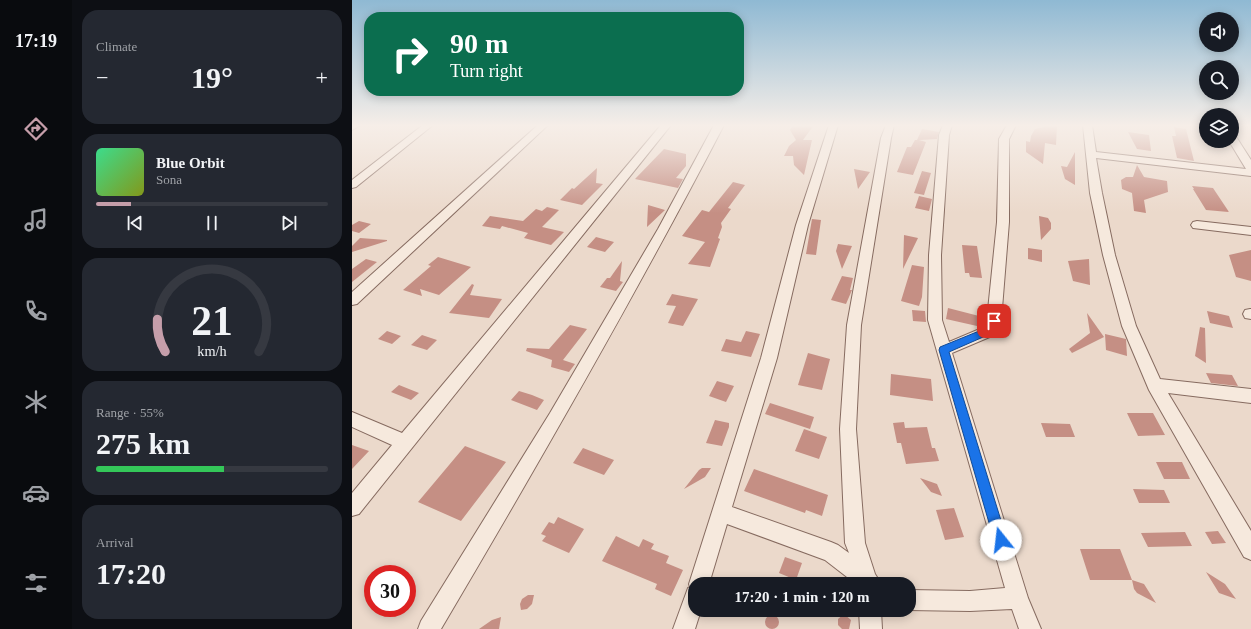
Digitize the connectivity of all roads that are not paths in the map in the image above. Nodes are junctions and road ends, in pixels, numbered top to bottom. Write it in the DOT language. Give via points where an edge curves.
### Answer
graph roads {
  1 [pos="390,154"];
  2 [pos="510,154"];
  3 [pos="641,154"];
  4 [pos="704,154"];
  5 [pos="823,154"];
  6 [pos="883,154"];
  7 [pos="943,154"];
  8 [pos="1004,154"];
  9 [pos="1090,154"];
  10 [pos="1093,154"];
  11 [pos="1243,154"];
  12 [pos="1251,168"];
  13 [pos="1251,173"];
  14 [pos="352,185"];
  15 [pos="1197,225"];
  16 [pos="1251,231"];
  17 [pos="352,300"];
  18 [pos="944,350"];
  19 [pos="1155,385"];
  20 [pos="1251,396"];
  21 [pos="352,419"];
  22 [pos="404,442"];
  23 [pos="352,507"];
  24 [pos="722,513"];
  25 [pos="1251,550"];
  26 [pos="700,577"];
  27 [pos="863,577"];
  28 [pos="869,577"];
  29 [pos="1018,598"];
  30 [pos="916,600"];
  31 [pos="688,617"];
  32 [pos="870,617"];
  33 [pos="429,629"];
  34 [pos="684,629"];
  35 [pos="871,629"];
  36 [pos="1030,629"];
  1 -- 14 [label="street"];
  2 -- 17 [label="street"];
  3 -- 22 [label="street"];
  4 -- 33 [label="street" via="560,411"];
  5 -- 24 [label="street" via="802,225 769,358"];
  6 -- 28 [label="street" via="854,325 848,429 855,543"];
  7 -- 18 [label="street" via="935,255 935,320"];
  8 -- 18 [label="street" via="1003,222 994,321 987,332"];
  9 -- 19 [label="street" via="1096,193 1129,326"];
  10 -- 13 [label="street"];
  11 -- 12 [label="street"];
  15 -- 16 [label="street"];
  18 -- 29 [label="street"];
  19 -- 20 [label="street"];
  19 -- 25 [label="street"];
  21 -- 22 [label="street"];
  22 -- 23 [label="street"];
  24 -- 26 [label="street"];
  24 -- 27 [label="street" via="831,552"];
  29 -- 30 [label="street" via="970,601"];
  29 -- 36 [label="street"];
  31 -- 34 [label="street"];
  32 -- 35 [label="street"];
}
